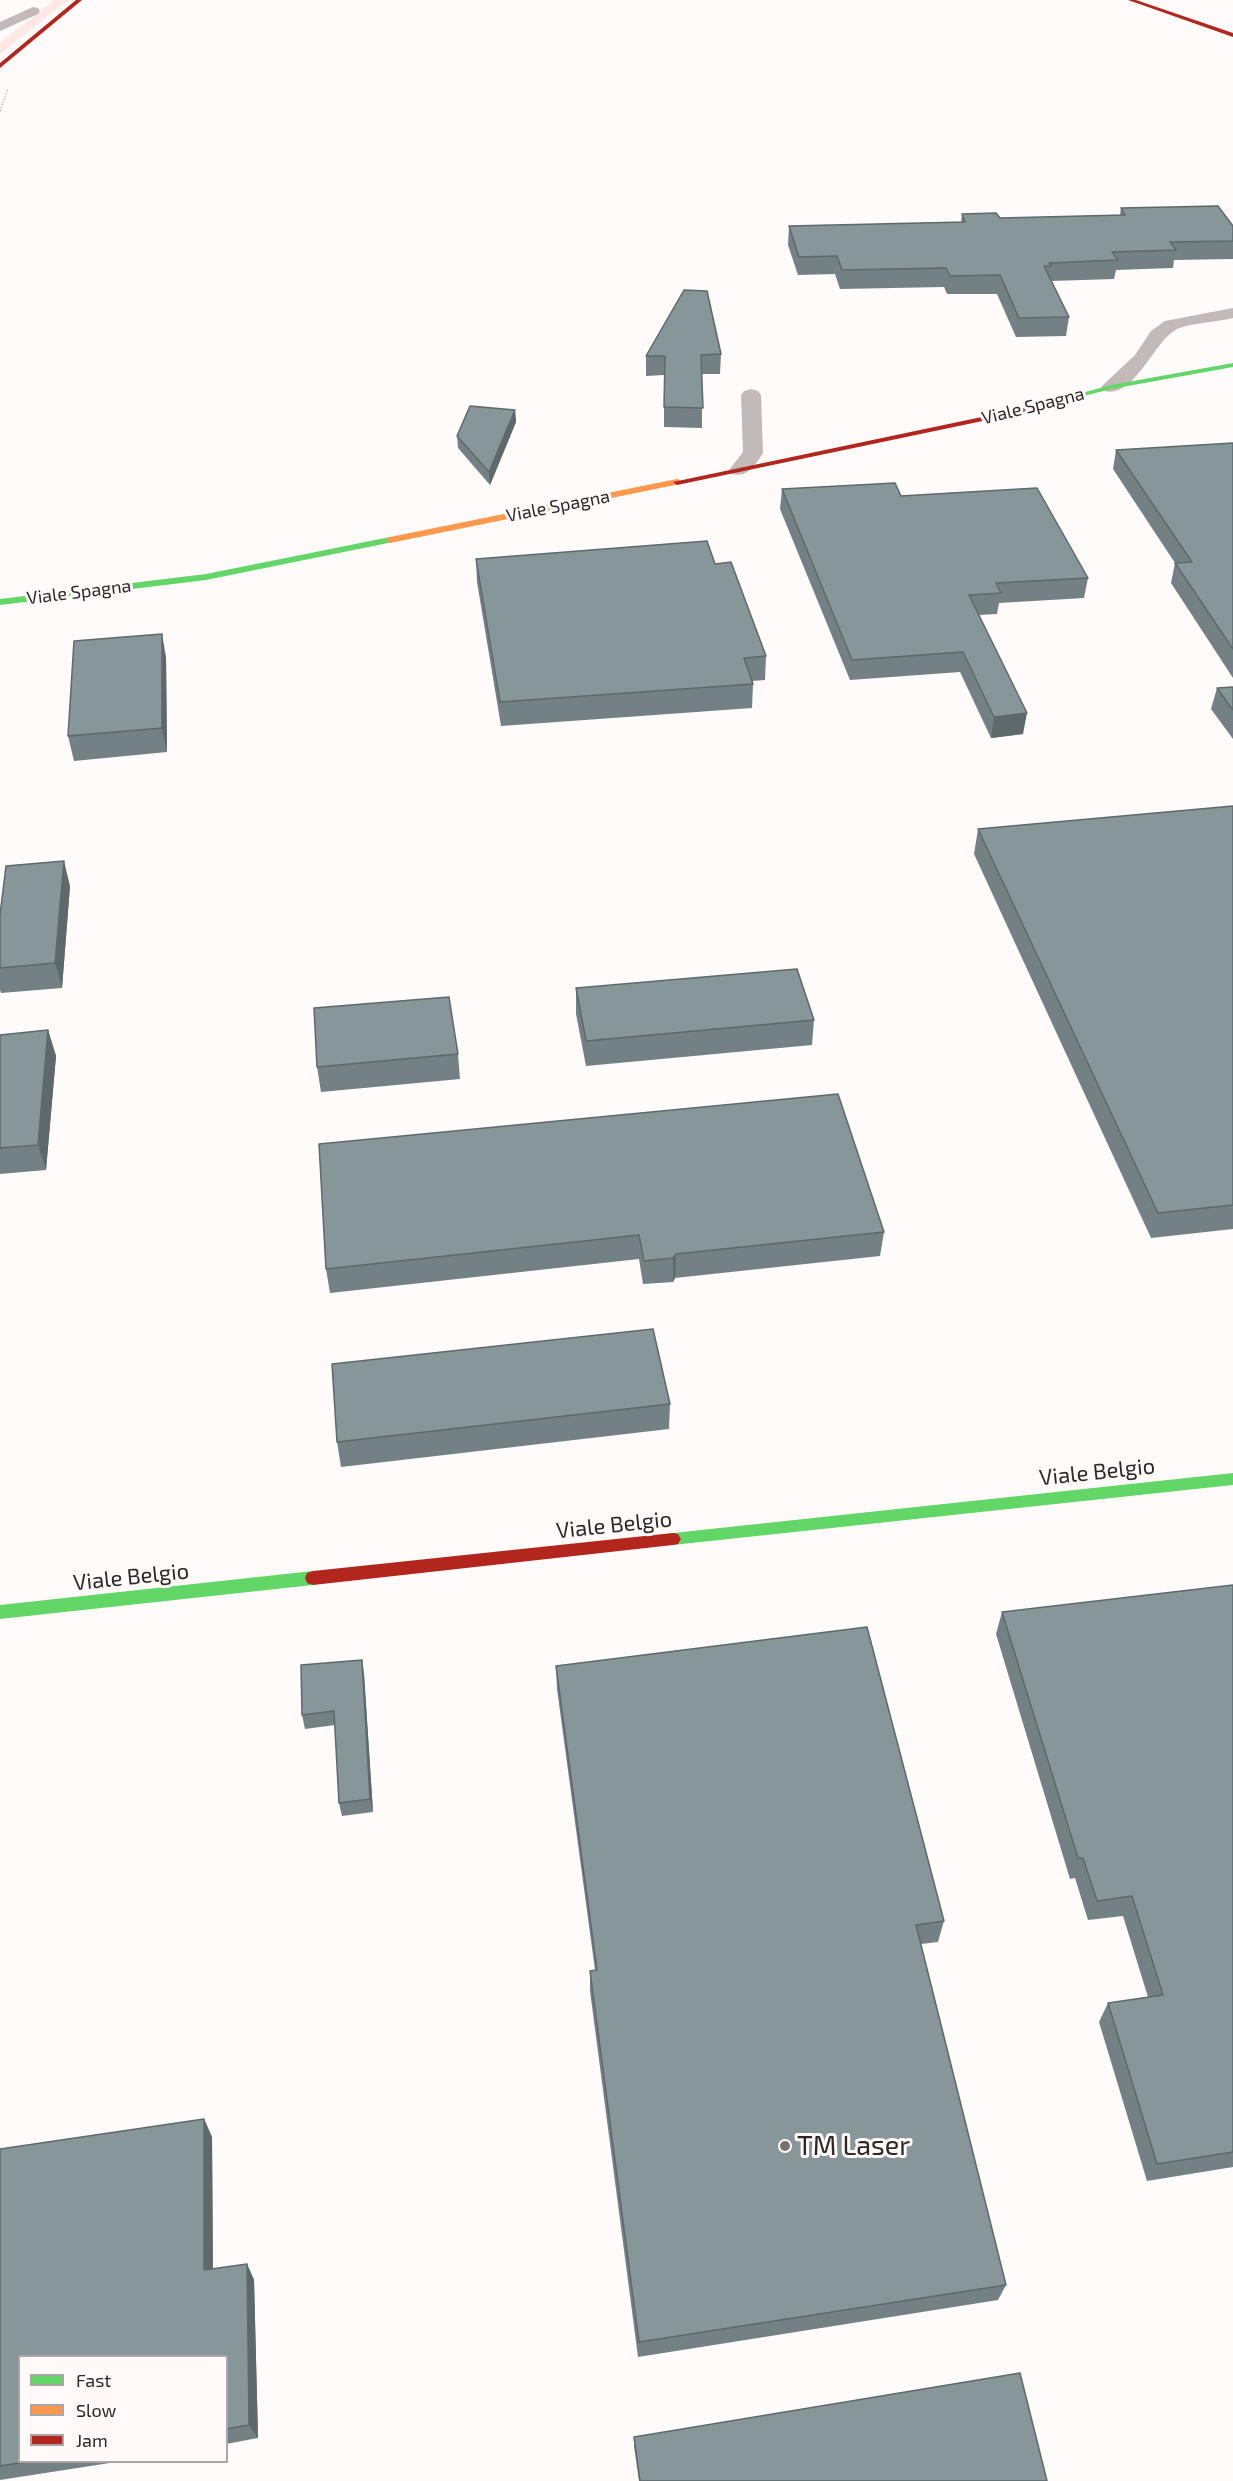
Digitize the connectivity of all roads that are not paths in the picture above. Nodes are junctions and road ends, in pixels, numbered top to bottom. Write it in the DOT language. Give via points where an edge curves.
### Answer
graph roads {
  1 [pos="46,0"];
  2 [pos="79,0"];
  3 [pos="1131,0"];
  4 [pos="33,11"];
  5 [pos="0,27"];
  6 [pos="1233,35"];
  7 [pos="0,36"];
  8 [pos="0,66"];
  9 [pos="1233,313"];
  10 [pos="1233,365"];
  11 [pos="1111,387"];
  12 [pos="751,394"];
  13 [pos="739,470"];
  14 [pos="0,602"];
  15 [pos="1233,1479"];
  16 [pos="0,1612"];
  1 -- 4 [label="main road"];
  2 -- 8 [label="main road"];
  3 -- 6 [label="main road"];
  4 -- 5 [label="street"];
  4 -- 7 [label="main road"];
  9 -- 11 [label="street, Viale Spagna" via="1172,325"];
  10 -- 11 [label="main road, Viale Spagna"];
  11 -- 13 [label="main road, Viale Spagna" via="1016,412"];
  12 -- 13 [label="street" via="753,453"];
  13 -- 14 [label="main road, Viale Spagna" via="206,577"];
  15 -- 16 [label="main road, Viale Belgio"];
}
